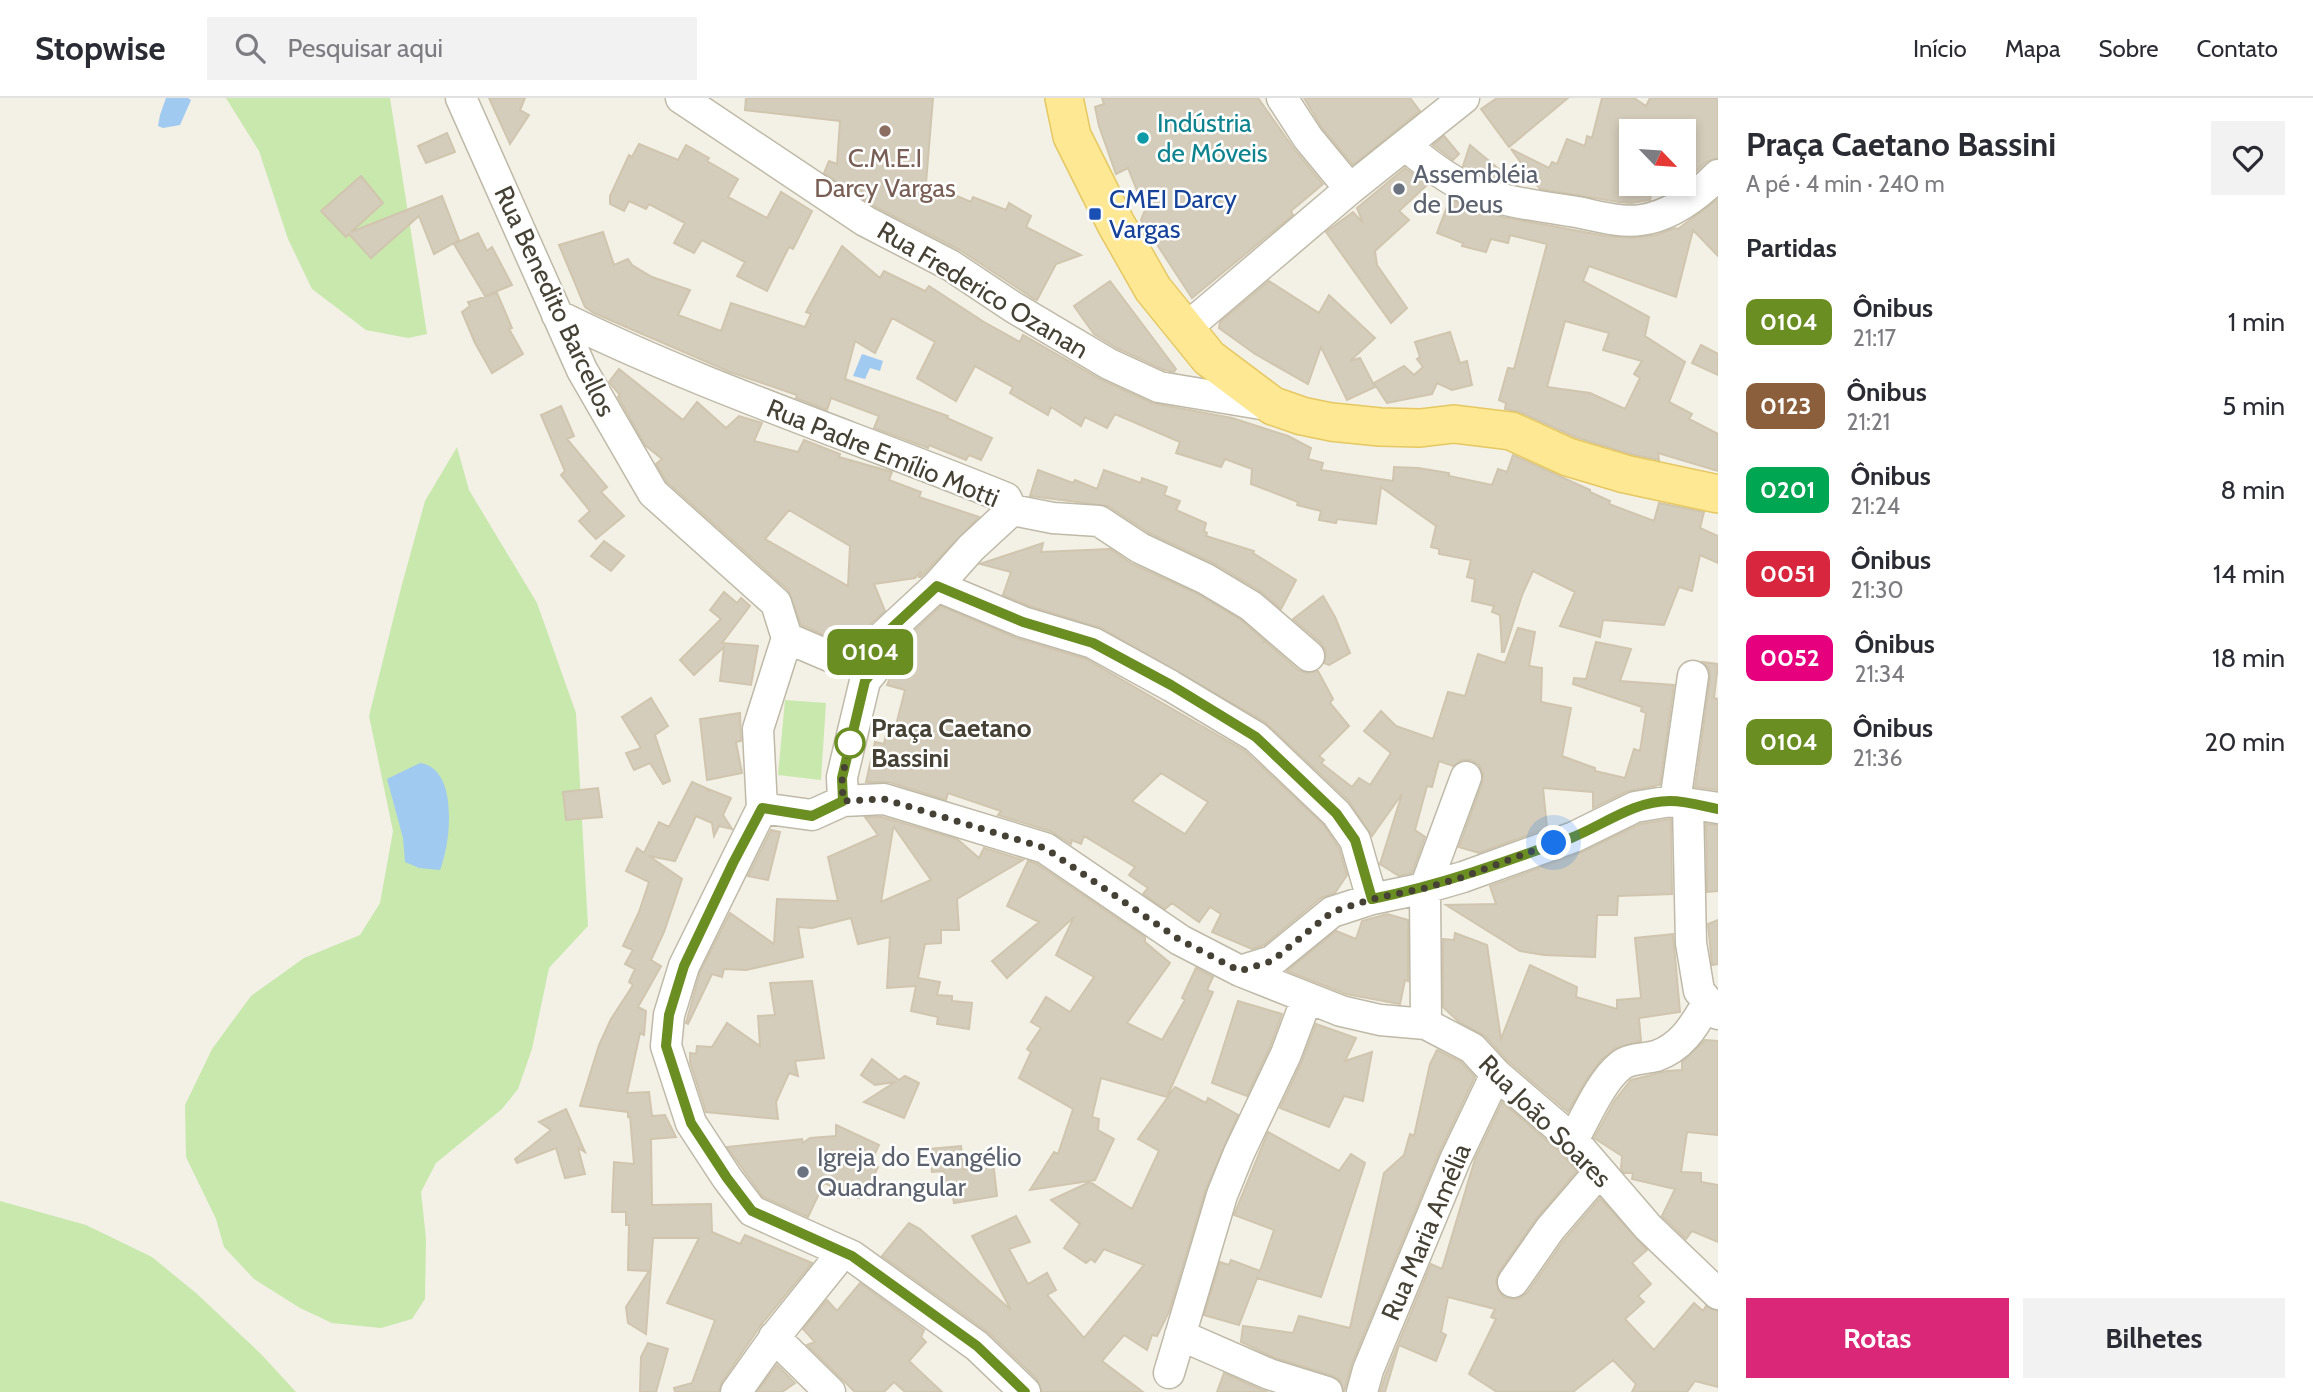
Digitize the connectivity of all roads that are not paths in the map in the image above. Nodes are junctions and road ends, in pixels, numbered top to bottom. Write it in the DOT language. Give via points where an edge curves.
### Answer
graph roads {
  1 [pos="461,98"];
  2 [pos="681,98"];
  3 [pos="1064,98"];
  4 [pos="1282,98"];
  5 [pos="1464,98"];
  6 [pos="1406,146"];
  7 [pos="1718,175"];
  8 [pos="1350,189"];
  9 [pos="557,315"];
  10 [pos="1184,330"];
  11 [pos="1273,407"];
  12 [pos="1718,494"];
  13 [pos="1012,510"];
  14 [pos="937,586"];
  15 [pos="787,638"];
  16 [pos="1309,656"];
  17 [pos="870,674"];
  18 [pos="1693,676"];
  19 [pos="1466,776"];
  20 [pos="842,789"];
  21 [pos="1681,803"];
  22 [pos="762,808"];
  23 [pos="1718,808"];
  24 [pos="1425,888"];
  25 [pos="1372,899"];
  26 [pos="1240,971"];
  27 [pos="1307,998"];
  28 [pos="1713,1008"];
  29 [pos="1426,1024"];
  30 [pos="1496,1074"];
  31 [pos="1573,1140"];
  32 [pos="1599,1172"];
  33 [pos="843,1252"];
  34 [pos="1513,1282"];
  35 [pos="1718,1294"];
  36 [pos="1180,1335"];
  37 [pos="775,1338"];
  38 [pos="1169,1373"];
  39 [pos="736,1392"];
  40 [pos="830,1392"];
  41 [pos="1025,1392"];
  42 [pos="1327,1392"];
  43 [pos="1362,1392"];
  1 -- 9 [label="street, Rua Benedito Barcellos"];
  2 -- 11 [label="street, Rua Frederico Ozanan" via="866,220 950,265 1109,364 1159,387"];
  3 -- 10 [label="main road" via="1072,136 1116,224 1153,289"];
  4 -- 8 [label="street"];
  5 -- 6 [label="street"];
  6 -- 7 [label="street" via="1469,189 1606,218 1641,220 1672,210"];
  6 -- 8 [label="street"];
  8 -- 10 [label="street"];
  9 -- 13 [label="street, Rua Padre Emílio Motti" via="798,419 1006,498"];
  9 -- 15 [label="street, Rua Benedito Barcellos" via="582,370 653,493 776,603"];
  10 -- 11 [label="main road" via="1209,358"];
  11 -- 12 [label="main road" via="1312,418 1380,427 1454,424 1511,431 1568,457"];
  13 -- 14 [label="street"];
  13 -- 16 [label="street, Rua Padre Emílio Motti" via="1098,521 1251,606"];
  14 -- 17 [label="street"];
  14 -- 25 [label="street" via="1023,622 1093,643 1256,737 1336,813 1355,840"];
  15 -- 17 [label="street" via="841,661 855,646"];
  15 -- 22 [label="street" via="758,729"];
  17 -- 20 [label="street"];
  18 -- 21 [label="street"];
  19 -- 24 [label="street"];
  20 -- 22 [label="street" via="812,816"];
  20 -- 26 [label="street, Rua João Soares" via="1045,848 1180,940"];
  21 -- 23 [label="street"];
  21 -- 24 [label="street" via="1634,807 1574,836"];
  21 -- 28 [label="street" via="1691,943 1699,991"];
  22 -- 33 [label="street" via="684,966 669,1015 666,1046 691,1123 752,1211"];
  24 -- 25 [label="street"];
  24 -- 29 [label="street"];
  25 -- 26 [label="street" via="1332,912 1272,961"];
  26 -- 27 [label="street, Rua João Soares"];
  27 -- 29 [label="street, Rua João Soares" via="1367,1017"];
  27 -- 36 [label="street" via="1226,1185"];
  28 -- 31 [label="street" via="1674,1048 1620,1065"];
  29 -- 30 [label="street, Rua João Soares" via="1472,1048"];
  30 -- 31 [label="street, Rua João Soares"];
  30 -- 43 [label="street, Rua Maria Amélia" via="1455,1160"];
  31 -- 32 [label="street, Rua João Soares"];
  32 -- 34 [label="street"];
  32 -- 35 [label="street, Rua João Soares"];
  33 -- 37 [label="street"];
  33 -- 41 [label="street" via="977,1346"];
  36 -- 38 [label="street"];
  36 -- 42 [label="street" via="1269,1374"];
  37 -- 39 [label="street"];
  37 -- 40 [label="street"];
}
